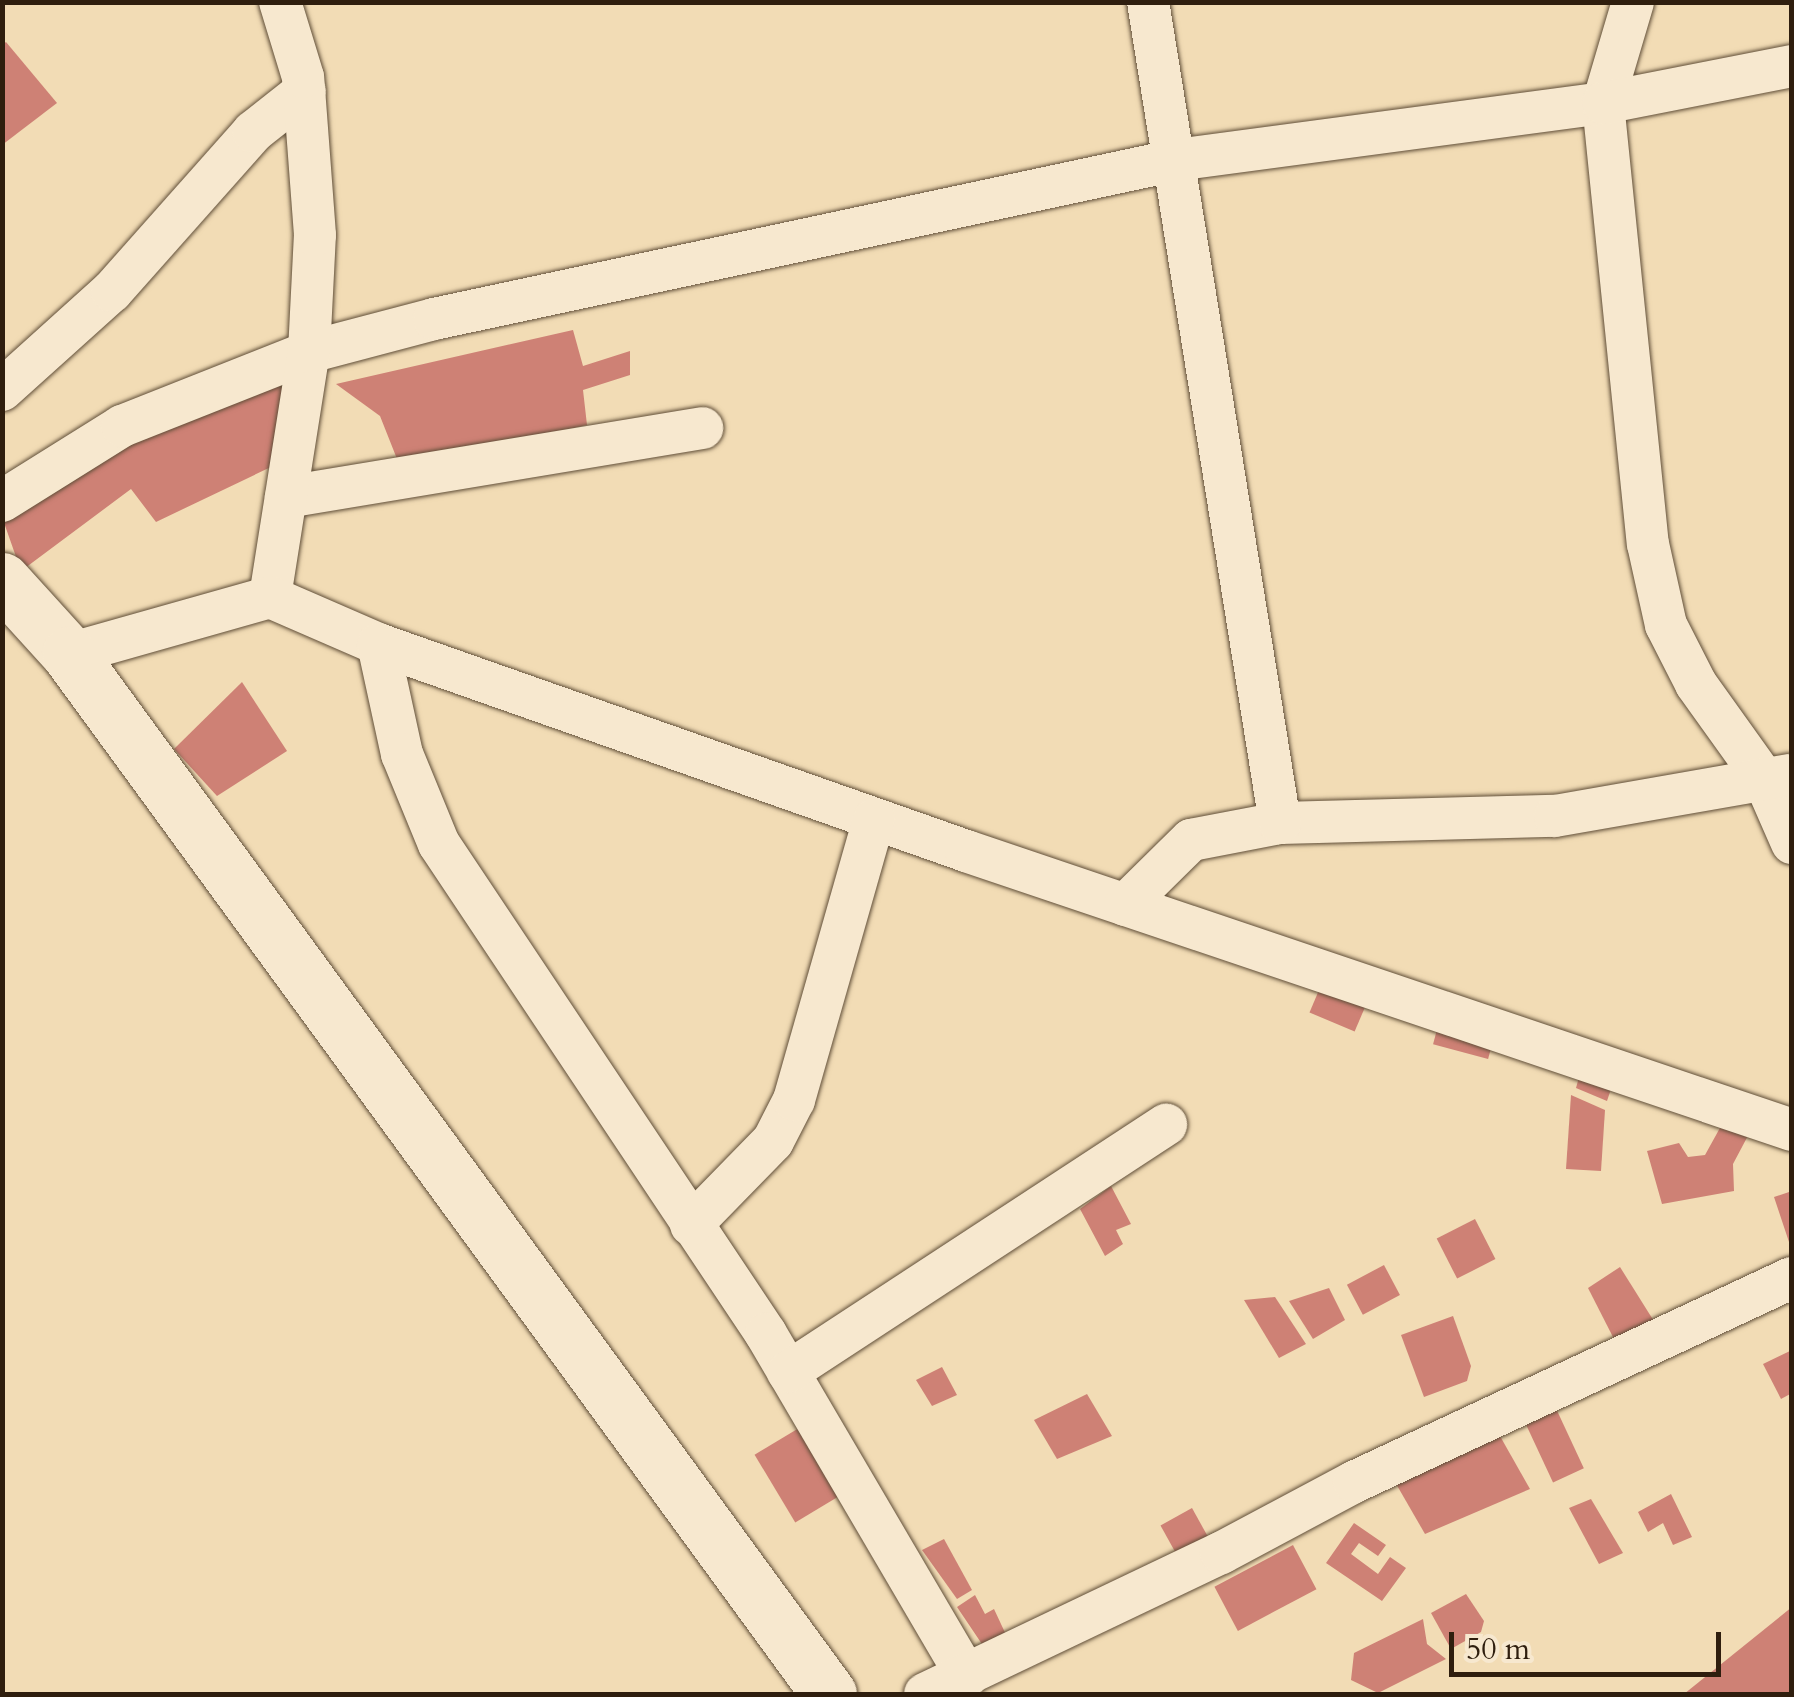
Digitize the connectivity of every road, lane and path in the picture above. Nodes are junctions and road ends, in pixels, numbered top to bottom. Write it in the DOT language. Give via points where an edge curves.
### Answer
graph roads {
  1 [pos="280,2"];
  2 [pos="1148,2"];
  3 [pos="1632,2"];
  4 [pos="1792,66"];
  5 [pos="305,90"];
  6 [pos="1603,103"];
  7 [pos="1176,160"];
  8 [pos="309,352"];
  9 [pos="2,390"];
  10 [pos="702,428"];
  11 [pos="286,497"];
  12 [pos="2,500"];
  13 [pos="2,580"];
  14 [pos="270,597"];
  15 [pos="378,644"];
  16 [pos="69,654"];
  17 [pos="1778,777"];
  18 [pos="874,819"];
  19 [pos="1280,823"];
  20 [pos="1792,843"];
  21 [pos="1125,905"];
  22 [pos="1166,1125"];
  23 [pos="1792,1130"];
  24 [pos="691,1225"];
  25 [pos="1792,1278"];
  26 [pos="788,1372"];
  27 [pos="967,1676"];
  28 [pos="829,1694"];
  29 [pos="924,1694"];
  1 -- 5 [label="street"];
  2 -- 7 [label="street"];
  3 -- 6 [label="street"];
  4 -- 6 [label="street"];
  5 -- 8 [label="street" via="315,235"];
  5 -- 9 [label="street" via="253,132 112,290"];
  6 -- 7 [label="street"];
  6 -- 17 [label="street" via="1648,544 1666,625 1696,684"];
  7 -- 8 [label="street"];
  7 -- 19 [label="street"];
  8 -- 11 [label="street"];
  8 -- 12 [label="street" via="122,426"];
  10 -- 11 [label="street"];
  11 -- 14 [label="street"];
  13 -- 16 [label="street"];
  14 -- 15 [label="street"];
  14 -- 16 [label="street"];
  15 -- 18 [label="street"];
  15 -- 24 [label="street" via="402,754 439,844"];
  16 -- 28 [label="street"];
  17 -- 19 [label="street" via="1555,816"];
  17 -- 20 [label="street"];
  18 -- 21 [label="street"];
  18 -- 24 [label="street" via="794,1100 763,1153"];
  19 -- 21 [label="street" via="1190,840"];
  21 -- 23 [label="street"];
  22 -- 26 [label="street"];
  24 -- 26 [label="street"];
  25 -- 27 [label="street" via="1354,1482"];
  26 -- 27 [label="street"];
  27 -- 29 [label="street"];
}
